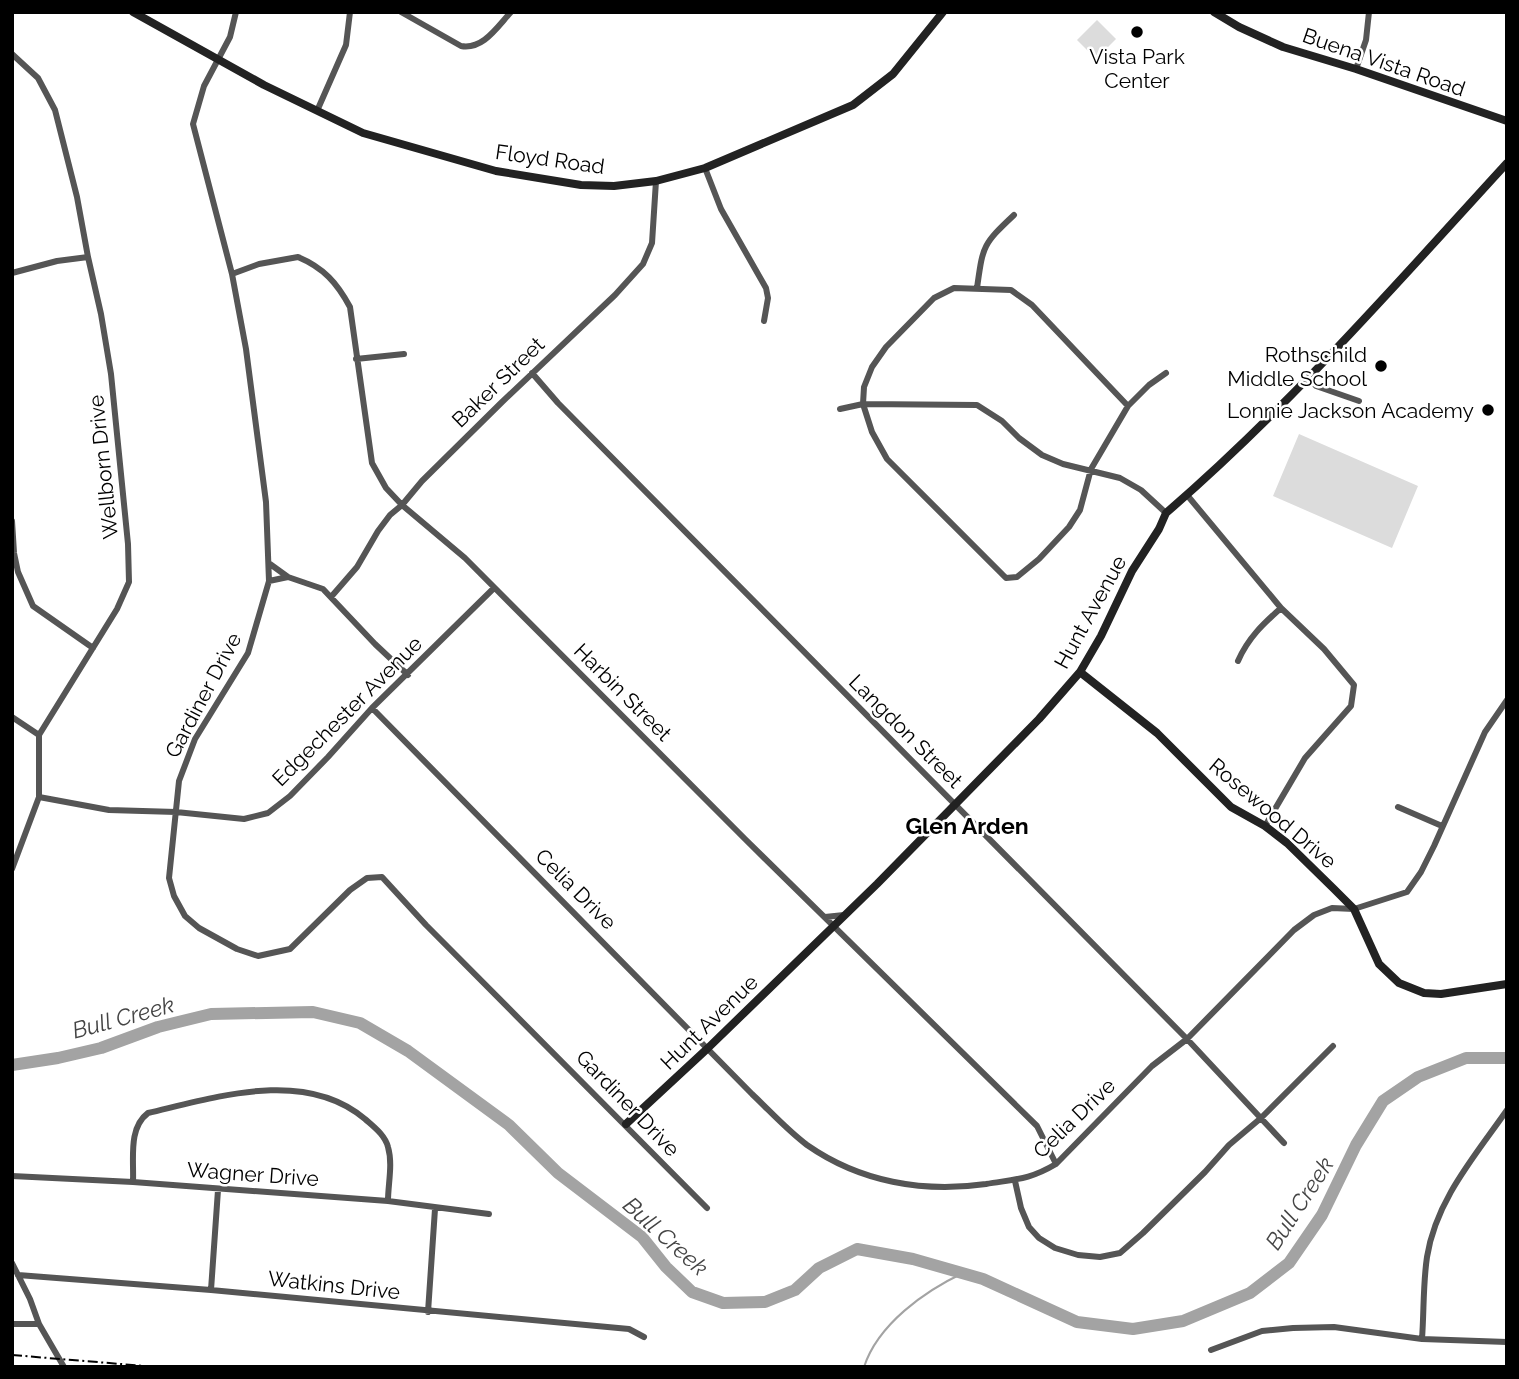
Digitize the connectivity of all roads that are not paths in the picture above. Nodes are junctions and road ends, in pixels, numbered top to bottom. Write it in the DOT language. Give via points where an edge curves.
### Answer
graph roads {
  1 [pos="132,12"];
  2 [pos="236,12"];
  3 [pos="350,12"];
  4 [pos="401,12"];
  5 [pos="511,12"];
  6 [pos="943,12"];
  7 [pos="1214,12"];
  8 [pos="1369,12"];
  9 [pos="12,54"];
  10 [pos="217,60"];
  11 [pos="1356,69"];
  12 [pos="317,111"];
  13 [pos="1507,121"];
  14 [pos="1507,163"];
  15 [pos="705,168"];
  16 [pos="656,181"];
  17 [pos="1014,215"];
  18 [pos="88,257"];
  19 [pos="12,273"];
  20 [pos="232,274"];
  21 [pos="976,288"];
  22 [pos="764,321"];
  23 [pos="404,354"];
  24 [pos="356,359"];
  25 [pos="532,373"];
  26 [pos="1166,373"];
  27 [pos="1308,377"];
  28 [pos="1359,401"];
  29 [pos="863,404"];
  30 [pos="1128,406"];
  31 [pos="840,410"];
  32 [pos="1091,469"];
  33 [pos="1187,495"];
  34 [pos="402,505"];
  35 [pos="1166,513"];
  36 [pos="12,521"];
  37 [pos="270,564"];
  38 [pos="15,573"];
  39 [pos="288,577"];
  40 [pos="270,581"];
  41 [pos="494,588"];
  42 [pos="331,597"];
  43 [pos="1281,608"];
  44 [pos="93,648"];
  45 [pos="1238,660"];
  46 [pos="1080,672"];
  47 [pos="408,675"];
  48 [pos="1507,700"];
  49 [pos="372,708"];
  50 [pos="12,718"];
  51 [pos="39,735"];
  52 [pos="39,797"];
  53 [pos="955,805"];
  54 [pos="1398,807"];
  55 [pos="176,813"];
  56 [pos="1265,826"];
  57 [pos="1442,826"];
  58 [pos="12,869"];
  59 [pos="1354,909"];
  60 [pos="844,915"];
  61 [pos="825,917"];
  62 [pos="834,926"];
  63 [pos="1507,984"];
  64 [pos="1186,1039"];
  65 [pos="1333,1046"];
  66 [pos="708,1048"];
  67 [pos="1507,1110"];
  68 [pos="1261,1118"];
  69 [pos="626,1124"];
  70 [pos="1284,1143"];
  71 [pos="1056,1164"];
  72 [pos="13,1176"];
  73 [pos="1015,1181"];
  74 [pos="133,1182"];
  75 [pos="218,1190"];
  76 [pos="388,1201"];
  77 [pos="708,1208"];
  78 [pos="435,1209"];
  79 [pos="489,1214"];
  80 [pos="12,1263"];
  81 [pos="18,1275"];
  82 [pos="211,1290"];
  83 [pos="428,1312"];
  84 [pos="12,1324"];
  85 [pos="39,1324"];
  86 [pos="645,1337"];
  87 [pos="1422,1339"];
  88 [pos="1507,1342"];
  89 [pos="1211,1350"];
  90 [pos="64,1367"];
  1 -- 10 [label="street, Floyd Road"];
  2 -- 10 [label="street, Gardiner Drive" via="230,37"];
  3 -- 12 [label="street" via="346,45"];
  4 -- 5 [label="street" via="471,48"];
  6 -- 15 [label="street, Floyd Road" via="893,74 853,105"];
  7 -- 11 [label="street, Buena Vista Road" via="1283,47"];
  8 -- 11 [label="street"];
  9 -- 18 [label="street, Wellborn Drive" via="38,78 55,110"];
  10 -- 12 [label="street, Floyd Road"];
  10 -- 20 [label="street, Gardiner Drive" via="193,124"];
  11 -- 13 [label="street, Buena Vista Road"];
  12 -- 16 [label="street, Floyd Road" via="363,133 496,171 581,185"];
  14 -- 27 [label="street, Hunt Avenue"];
  15 -- 16 [label="street, Floyd Road"];
  15 -- 22 [label="street" via="721,209 765,288"];
  16 -- 25 [label="street, Baker Street" via="652,243 643,264"];
  17 -- 21 [label="street" via="990,237 981,255"];
  18 -- 19 [label="street"];
  18 -- 44 [label="street, Wellborn Drive" via="111,374 129,582"];
  20 -- 24 [label="street, Harbin Street" via="284,258 311,262 329,275 350,307"];
  20 -- 37 [label="street, Gardiner Drive" via="246,349"];
  21 -- 29 [label="street" via="954,288 933,298 908,322 873,367"];
  21 -- 30 [label="street" via="1011,290 1032,305"];
  23 -- 24 [label="street"];
  24 -- 34 [label="street, Harbin Street" via="372,463"];
  25 -- 34 [label="street, Baker Street"];
  25 -- 53 [label="street, Langdon Street"];
  26 -- 30 [label="street"];
  27 -- 28 [label="street" via="1316,386"];
  27 -- 33 [label="street, Hunt Avenue"];
  29 -- 31 [label="street"];
  29 -- 32 [label="street" via="977,405 1042,455"];
  29 -- 32 [label="street" via="887,459 1006,578 1017,577 1069,527 1080,510"];
  30 -- 32 [label="street"];
  32 -- 35 [label="street" via="1141,490"];
  33 -- 35 [label="street, Hunt Avenue"];
  33 -- 43 [label="street"];
  34 -- 41 [label="street, Harbin Street"];
  34 -- 42 [label="street, Baker Street" via="378,530 357,567"];
  35 -- 46 [label="street, Hunt Avenue"];
  36 -- 38 [label="street"];
  37 -- 39 [label="street"];
  37 -- 40 [label="street, Gardiner Drive"];
  38 -- 44 [label="street" via="33,606"];
  39 -- 40 [label="street"];
  39 -- 42 [label="street" via="323,589"];
  40 -- 55 [label="street, Gardiner Drive" via="248,653 195,739 179,781"];
  41 -- 47 [label="street, Edgechester Avenue"];
  41 -- 61 [label="street, Harbin Street"];
  42 -- 47 [label="street"];
  43 -- 45 [label="street" via="1257,629"];
  43 -- 56 [label="street" via="1354,685 1351,706 1305,758"];
  44 -- 51 [label="street, Wellborn Drive"];
  46 -- 53 [label="street, Hunt Avenue"];
  46 -- 56 [label="street, Rosewood Drive" via="1157,733 1231,807"];
  47 -- 49 [label="street, Edgechester Avenue"];
  48 -- 57 [label="street, Celia Drive" via="1485,732"];
  49 -- 55 [label="street, Edgechester Avenue" via="290,796 268,813 244,819"];
  49 -- 66 [label="street, Celia Drive"];
  50 -- 51 [label="street"];
  51 -- 52 [label="street"];
  52 -- 55 [label="street, Edgechester Avenue" via="109,810"];
  52 -- 58 [label="street"];
  53 -- 60 [label="street, Hunt Avenue"];
  53 -- 64 [label="street, Langdon Street"];
  54 -- 57 [label="street"];
  55 -- 69 [label="street, Gardiner Drive" via="169,878 174,896 198,928 258,956 277,953 290,949 350,890 368,877 382,877"];
  56 -- 59 [label="street, Rosewood Drive"];
  57 -- 59 [label="street, Celia Drive" via="1407,892"];
  59 -- 63 [label="street, Rosewood Drive" via="1379,964 1399,983 1441,994"];
  59 -- 64 [label="street, Celia Drive" via="1332,908 1294,930"];
  60 -- 61 [label="street"];
  60 -- 62 [label="street, Hunt Avenue"];
  61 -- 62 [label="street, Harbin Street"];
  62 -- 66 [label="street, Hunt Avenue"];
  62 -- 71 [label="street, Harbin Street" via="1037,1126"];
  64 -- 68 [label="street, Langdon Street"];
  64 -- 71 [label="street, Celia Drive" via="1152,1066"];
  65 -- 68 [label="street"];
  66 -- 69 [label="street, Hunt Avenue"];
  66 -- 73 [label="street, Celia Drive" via="808,1145 844,1164 889,1182 929,1187"];
  67 -- 87 [label="street" via="1446,1198 1433,1232"];
  68 -- 70 [label="street, Langdon Street"];
  68 -- 73 [label="street" via="1120,1252 1100,1257 1078,1255 1039,1238 1029,1227"];
  69 -- 77 [label="street, Gardiner Drive"];
  71 -- 73 [label="street, Celia Drive"];
  72 -- 74 [label="street, Wagner Drive"];
  74 -- 75 [label="street, Wagner Drive"];
  74 -- 76 [label="street" via="135,1134 148,1113 229,1095 289,1091 327,1096 378,1131 388,1146"];
  75 -- 76 [label="street, Wagner Drive"];
  75 -- 82 [label="street"];
  76 -- 78 [label="street, Wagner Drive"];
  78 -- 79 [label="street, Wagner Drive"];
  78 -- 83 [label="street"];
  80 -- 81 [label="street"];
  81 -- 82 [label="street, Watkins Drive"];
  81 -- 85 [label="street"];
  82 -- 83 [label="street, Watkins Drive"];
  83 -- 86 [label="street, Watkins Drive" via="629,1329"];
  84 -- 85 [label="street"];
  85 -- 90 [label="street"];
  87 -- 88 [label="street"];
  87 -- 89 [label="street" via="1334,1327 1293,1328 1262,1331"];
}
